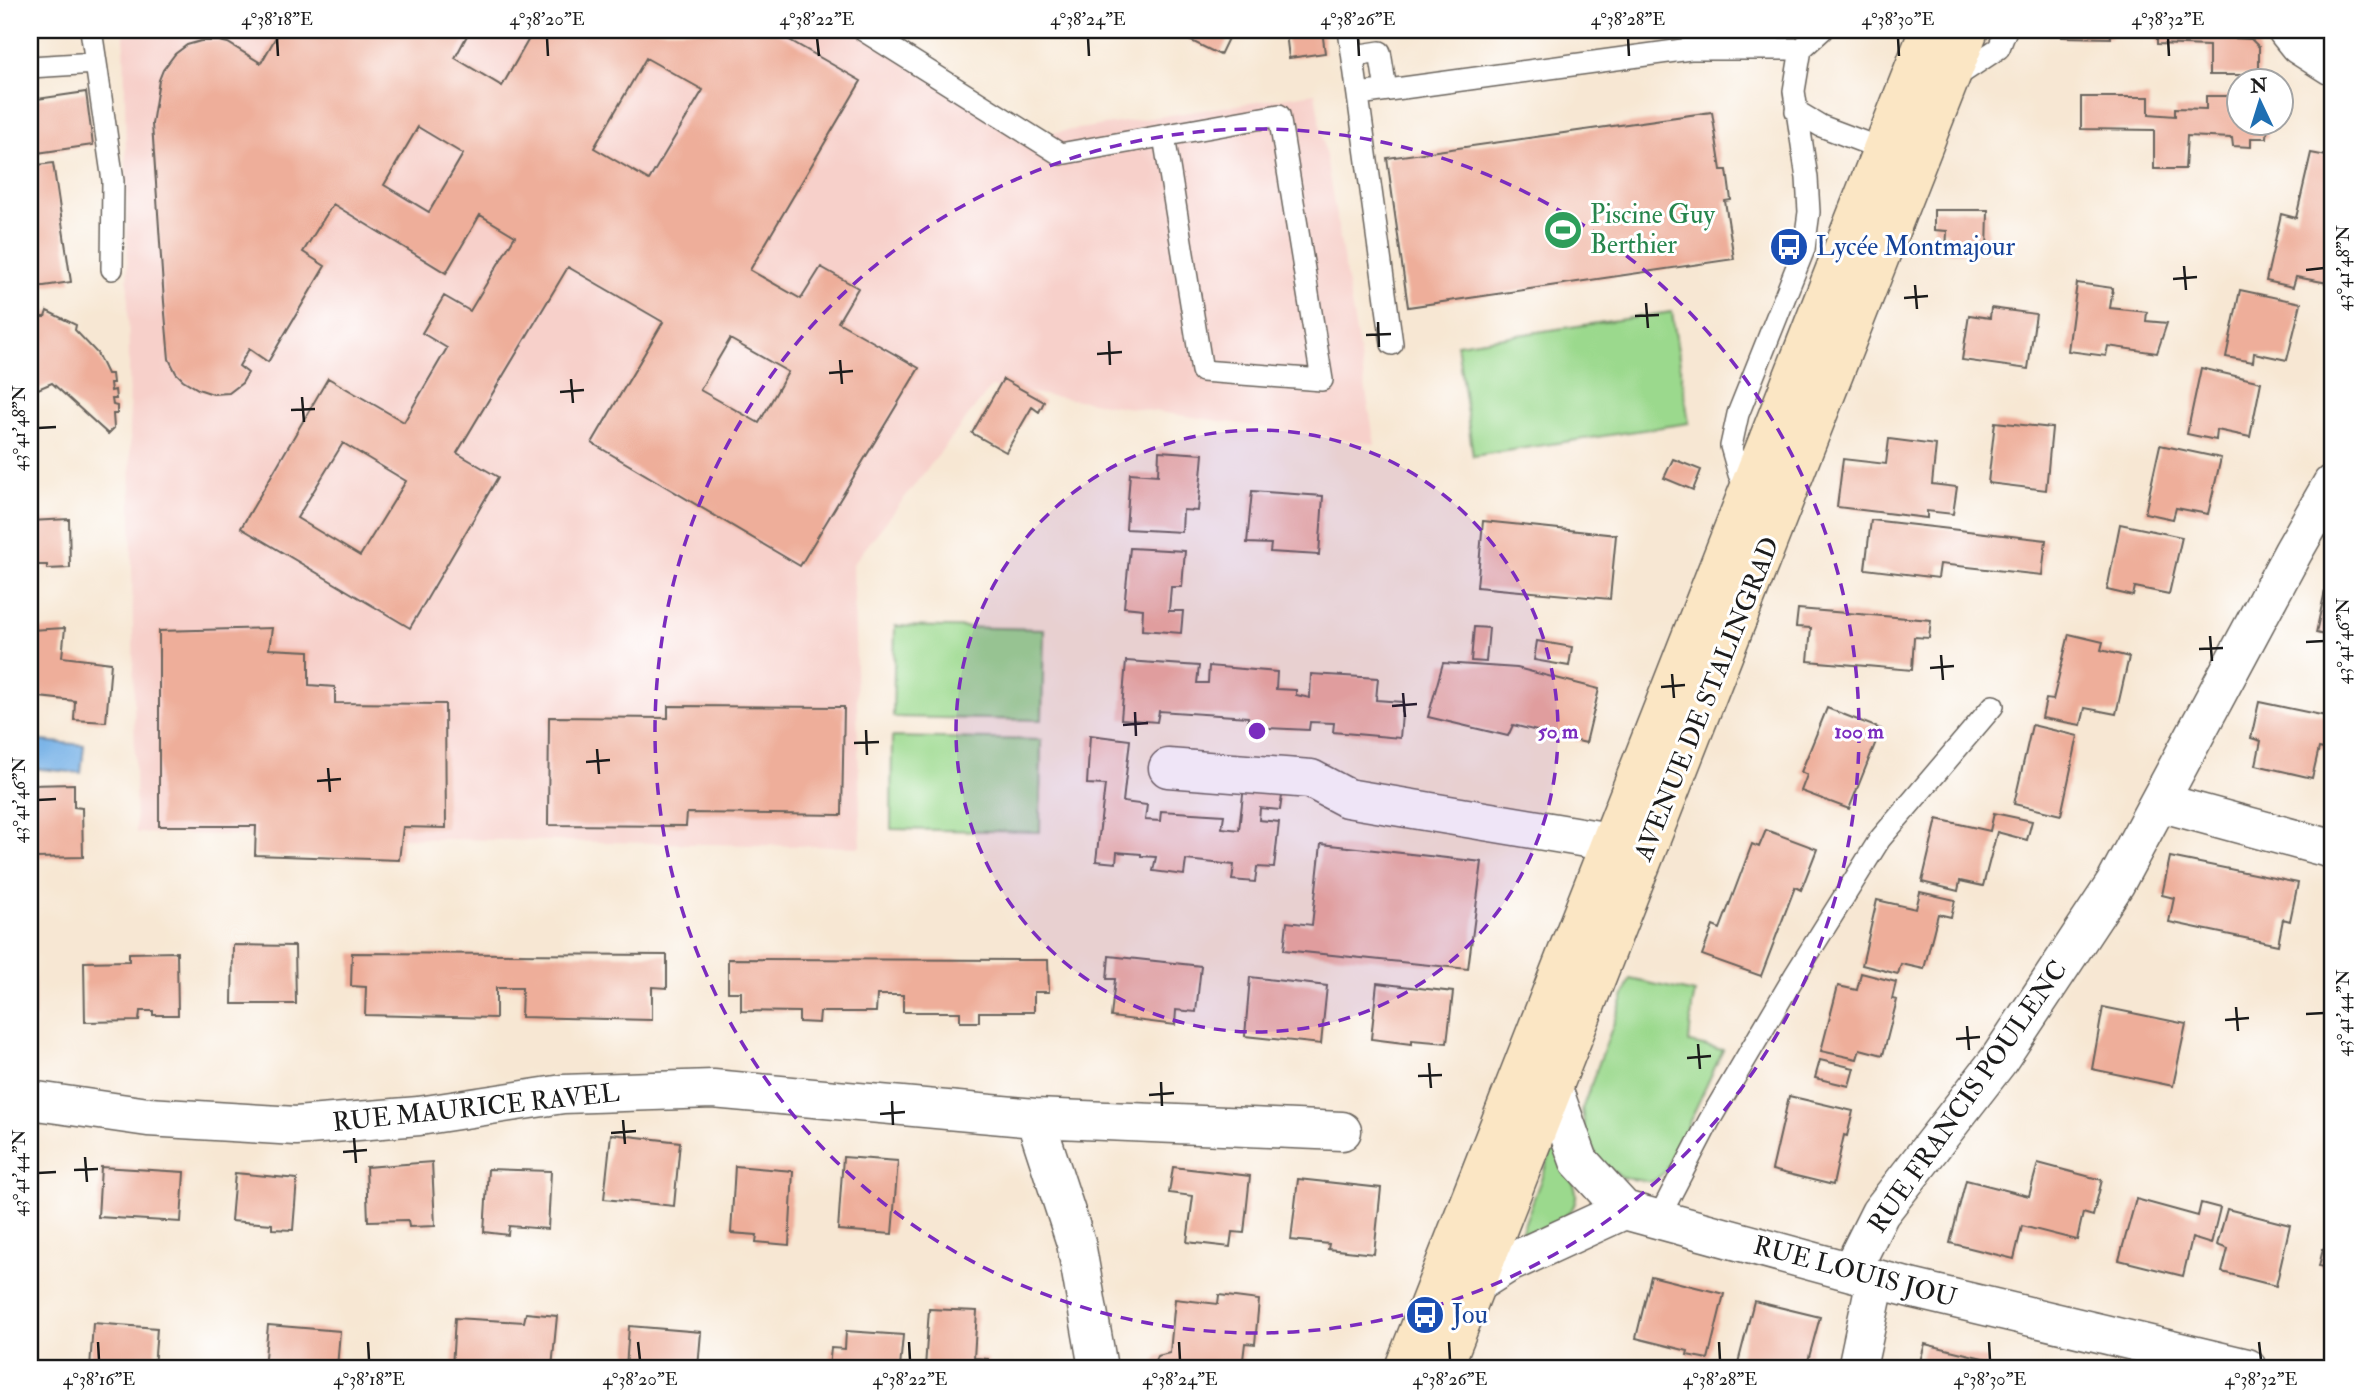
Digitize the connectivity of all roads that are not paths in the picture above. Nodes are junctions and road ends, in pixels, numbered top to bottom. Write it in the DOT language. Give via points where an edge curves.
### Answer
graph roads {
  1 [pos="91,30"];
  2 [pos="863,30"];
  3 [pos="1349,30"];
  4 [pos="1822,30"];
  5 [pos="1929,30"];
  6 [pos="2006,30"];
  7 [pos="2287,30"];
  8 [pos="1801,49"];
  9 [pos="1354,56"];
  10 [pos="1958,58"];
  11 [pos="96,62"];
  12 [pos="2332,66"];
  13 [pos="30,67"];
  14 [pos="1386,90"];
  15 [pos="1359,94"];
  16 [pos="1796,111"];
  17 [pos="1164,136"];
  18 [pos="1882,149"];
  19 [pos="1840,256"];
  20 [pos="112,269"];
  21 [pos="1392,344"];
  22 [pos="1833,379"];
  23 [pos="1750,484"];
  24 [pos="2332,484"];
  25 [pos="1993,706"];
  26 [pos="1168,768"];
  27 [pos="2159,802"];
  28 [pos="1658,822"];
  29 [pos="1610,842"];
  30 [pos="2332,849"];
  31 [pos="1630,894"];
  32 [pos="1536,1083"];
  33 [pos="30,1100"];
  34 [pos="1035,1118"];
  35 [pos="1342,1131"];
  36 [pos="1641,1214"];
  37 [pos="1864,1275"];
  38 [pos="1460,1277"];
  39 [pos="1098,1368"];
  40 [pos="1404,1368"];
  41 [pos="1443,1368"];
  42 [pos="1857,1368"];
  43 [pos="2247,1368"];
  1 -- 11 [label="lane"];
  2 -- 17 [label="lane" via="1060,154"];
  3 -- 9 [label="lane"];
  4 -- 8 [label="lane"];
  5 -- 18 [label="main road, AVENUE DE STALINGRAD"];
  6 -- 10 [label="lane" via="1999,48"];
  7 -- 12 [label="street" via="2299,45"];
  8 -- 14 [label="lane" via="1690,49"];
  8 -- 16 [label="lane" via="1794,91"];
  9 -- 14 [label="lane" via="1380,52"];
  9 -- 15 [label="lane"];
  10 -- 18 [label="main road" via="1930,82 1907,140"];
  10 -- 22 [label="main road, AVENUE DE STALINGRAD"];
  11 -- 13 [label="lane"];
  11 -- 20 [label="lane" via="113,181"];
  14 -- 15 [label="lane"];
  15 -- 21 [label="lane"];
  16 -- 18 [label="lane" via="1821,126"];
  16 -- 23 [label="lane" via="1809,212 1804,249 1731,446 1739,474"];
  17 -- 17 [label="lane" via="1279,115 1322,380 1202,371"];
  18 -- 19 [label="main road, AVENUE DE STALINGRAD"];
  19 -- 22 [label="main road" via="1849,286 1822,360"];
  19 -- 23 [label="main road, AVENUE DE STALINGRAD"];
  22 -- 23 [label="main road" via="1812,387 1781,463"];
  22 -- 28 [label="main road, AVENUE DE STALINGRAD"];
  23 -- 29 [label="main road, AVENUE DE STALINGRAD"];
  24 -- 27 [label="street, RUE FRANCIS POULENC"];
  25 -- 36 [label="lane" via="1880,839 1729,1087"];
  26 -- 29 [label="street" via="1311,779 1347,798"];
  27 -- 30 [label="street"];
  27 -- 37 [label="street, RUE FRANCIS POULENC" via="2115,884 1998,1061 1880,1213"];
  28 -- 29 [label="main road"];
  28 -- 31 [label="main road, AVENUE DE STALINGRAD"];
  29 -- 31 [label="main road"];
  29 -- 32 [label="main road, AVENUE DE STALINGRAD"];
  31 -- 32 [label="main road, AVENUE DE STALINGRAD"];
  32 -- 36 [label="street" via="1579,1161"];
  32 -- 38 [label="main road, AVENUE DE STALINGRAD"];
  33 -- 34 [label="street, RUE MAURICE RAVEL" via="148,1117 296,1126 419,1116 563,1094 713,1089"];
  34 -- 35 [label="street, RUE MAURICE RAVEL"];
  34 -- 39 [label="street" via="1076,1243"];
  36 -- 37 [label="street, RUE LOUIS JOU"];
  36 -- 38 [label="street"];
  37 -- 42 [label="street, RUE FRANCIS POULENC"];
  37 -- 43 [label="street, RUE LOUIS JOU"];
  38 -- 40 [label="main road, AVENUE DE STALINGRAD"];
  38 -- 41 [label="main road, AVENUE DE STALINGRAD"];
}
